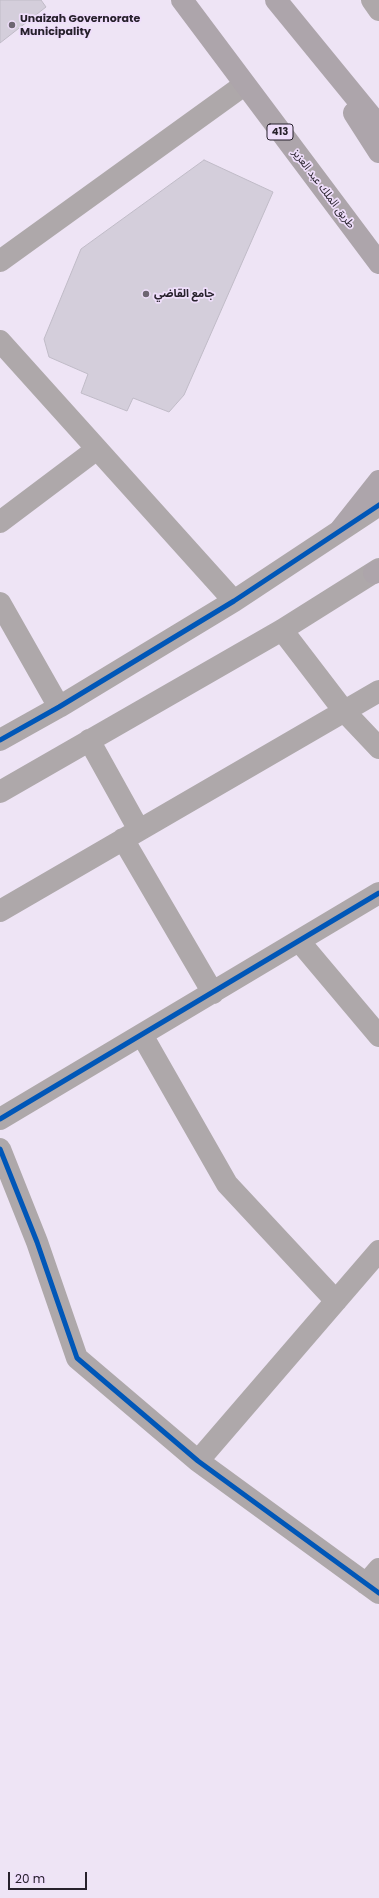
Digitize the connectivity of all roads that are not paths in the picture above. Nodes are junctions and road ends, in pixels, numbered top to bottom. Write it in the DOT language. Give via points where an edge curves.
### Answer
graph roads {
  1 [pos="182,0"];
  2 [pos="276,0"];
  3 [pos="372,0"];
  4 [pos="379,10"];
  5 [pos="298,27"];
  6 [pos="244,85"];
  7 [pos="379,126"];
  8 [pos="379,152"];
  9 [pos="0,261"];
  10 [pos="379,262"];
  11 [pos="0,341"];
  12 [pos="97,449"];
  13 [pos="379,481"];
  14 [pos="379,505"];
  15 [pos="0,522"];
  16 [pos="341,529"];
  17 [pos="377,571"];
  18 [pos="234,601"];
  19 [pos="0,603"];
  20 [pos="282,630"];
  21 [pos="379,691"];
  22 [pos="59,707"];
  23 [pos="344,712"];
  24 [pos="0,740"];
  25 [pos="89,740"];
  26 [pos="379,748"];
  27 [pos="0,792"];
  28 [pos="131,835"];
  29 [pos="379,893"];
  30 [pos="0,911"];
  31 [pos="299,941"];
  32 [pos="213,993"];
  33 [pos="142,1035"];
  34 [pos="379,1036"];
  35 [pos="0,1119"];
  36 [pos="0,1149"];
  37 [pos="379,1251"];
  38 [pos="336,1301"];
  39 [pos="198,1461"];
  40 [pos="375,1582"];
  1 -- 6 [label="highway, طريق الملك عبد العزيز / 413"];
  2 -- 5 [label="highway"];
  3 -- 4 [label="street"];
  5 -- 7 [label="highway"];
  5 -- 8 [label="highway"];
  6 -- 9 [label="street"];
  6 -- 10 [label="highway, طريق الملك عبد العزيز / 413"];
  11 -- 12 [label="street"];
  12 -- 15 [label="street"];
  12 -- 18 [label="street"];
  13 -- 16 [label="highway"];
  14 -- 16 [label="street"];
  16 -- 18 [label="street"];
  17 -- 20 [label="street"];
  18 -- 22 [label="street"];
  19 -- 22 [label="street"];
  20 -- 23 [label="street"];
  20 -- 25 [label="street"];
  21 -- 23 [label="street"];
  22 -- 24 [label="street"];
  23 -- 26 [label="street"];
  23 -- 28 [label="street"];
  25 -- 27 [label="street"];
  25 -- 28 [label="street"];
  28 -- 30 [label="street"];
  28 -- 32 [label="street"];
  29 -- 31 [label="street"];
  31 -- 32 [label="street"];
  31 -- 34 [label="street"];
  32 -- 33 [label="street"];
  33 -- 35 [label="street"];
  33 -- 38 [label="street" via="227,1184"];
  36 -- 39 [label="street" via="37,1242 77,1358"];
  37 -- 38 [label="street"];
  38 -- 39 [label="street"];
  39 -- 40 [label="street"];
}
